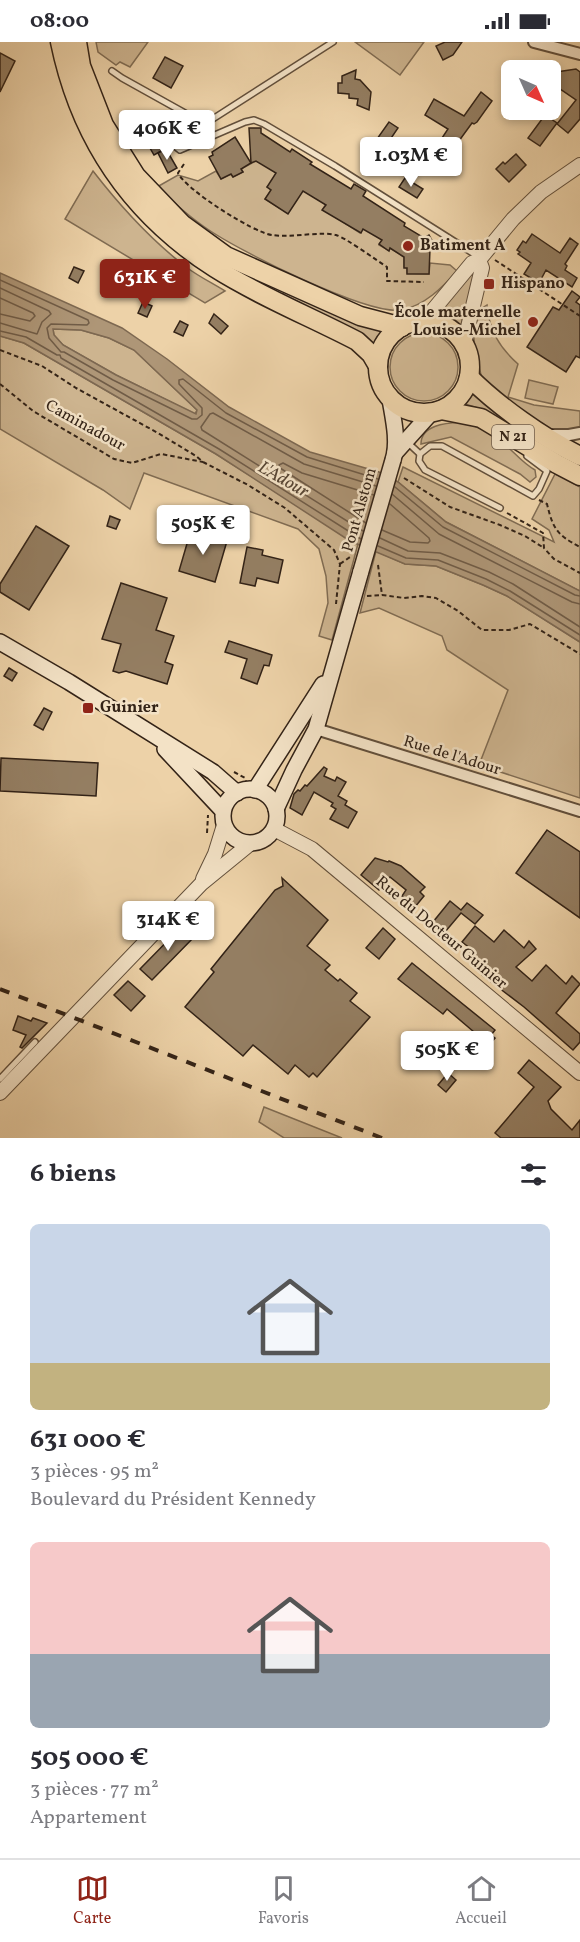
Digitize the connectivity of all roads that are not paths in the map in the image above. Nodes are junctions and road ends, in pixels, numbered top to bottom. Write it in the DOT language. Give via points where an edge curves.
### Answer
graph roads {
  1 [pos="60,42"];
  2 [pos="77,42"];
  3 [pos="333,42"];
  4 [pos="534,42"];
  5 [pos="580,54"];
  6 [pos="112,71"];
  7 [pos="166,139"];
  8 [pos="580,165"];
  9 [pos="482,257"];
  10 [pos="424,321"];
  11 [pos="402,327"];
  12 [pos="464,344"];
  13 [pos="378,366"];
  14 [pos="470,377"];
  15 [pos="390,399"];
  16 [pos="436,412"];
  17 [pos="506,433"];
  18 [pos="580,433"];
  19 [pos="545,435"];
  20 [pos="405,440"];
  21 [pos="420,454"];
  22 [pos="394,456"];
  23 [pos="580,456"];
  24 [pos="580,476"];
  25 [pos="500,508"];
  26 [pos="0,642"];
  27 [pos="335,663"];
  28 [pos="316,729"];
  29 [pos="152,736"];
  30 [pos="255,790"];
  31 [pos="237,793"];
  32 [pos="276,809"];
  33 [pos="580,811"];
  34 [pos="218,815"];
  35 [pos="274,829"];
  36 [pos="251,843"];
  37 [pos="202,883"];
  38 [pos="35,1042"];
  39 [pos="580,1073"];
  40 [pos="0,1079"];
  41 [pos="0,1093"];
  1 -- 13 [label="main road" via="67,74 90,132 123,187 144,210 166,232 217,269 357,341"];
  2 -- 11 [label="main road" via="81,66 104,124 136,176 182,224 226,256 360,316"];
  3 -- 6 [label="lane" via="208,122 201,122"];
  4 -- 5 [label="street"];
  7 -- 9 [label="lane" via="180,150 254,120"];
  8 -- 9 [label="street" via="541,192"];
  9 -- 10 [label="street" via="472,262"];
  9 -- 12 [label="street"];
  10 -- 11 [label="main road"];
  10 -- 12 [label="main road" via="447,327"];
  11 -- 13 [label="main road" via="389,337"];
  12 -- 14 [label="main road" via="469,354"];
  13 -- 15 [label="main road" via="379,378"];
  14 -- 16 [label="main road" via="454,403"];
  14 -- 19 [label="main road, N 21" via="490,399"];
  15 -- 16 [label="main road" via="416,413"];
  15 -- 22 [label="main road"];
  16 -- 17 [label="main road, N 21" via="481,418"];
  16 -- 20 [label="main road"];
  17 -- 21 [label="lane" via="513,445 547,471 533,496 442,446 430,446"];
  17 -- 24 [label="main road, N 21"];
  18 -- 19 [label="street"];
  19 -- 23 [label="main road, N 21"];
  20 -- 21 [label="lane"];
  20 -- 22 [label="main road"];
  21 -- 25 [label="lane" via="419,461 425,470"];
  22 -- 27 [label="main road, Pont Alstom, bridge"];
  26 -- 29 [label="main road"];
  27 -- 28 [label="main road"];
  27 -- 30 [label="main road"];
  28 -- 32 [label="main road"];
  28 -- 33 [label="street, Rue de l'Adour"];
  29 -- 31 [label="main road" via="213,772"];
  29 -- 34 [label="main road"];
  30 -- 31 [label="main road"];
  30 -- 32 [label="main road" via="268,796"];
  31 -- 34 [label="main road"];
  32 -- 35 [label="main road"];
  34 -- 36 [label="main road" via="235,839"];
  34 -- 37 [label="street" via="215,855"];
  35 -- 36 [label="main road"];
  35 -- 39 [label="street, Rue du Docteur Guinier" via="312,849"];
  36 -- 37 [label="street"];
  37 -- 41 [label="street"];
  38 -- 40 [label="lane"];
}
